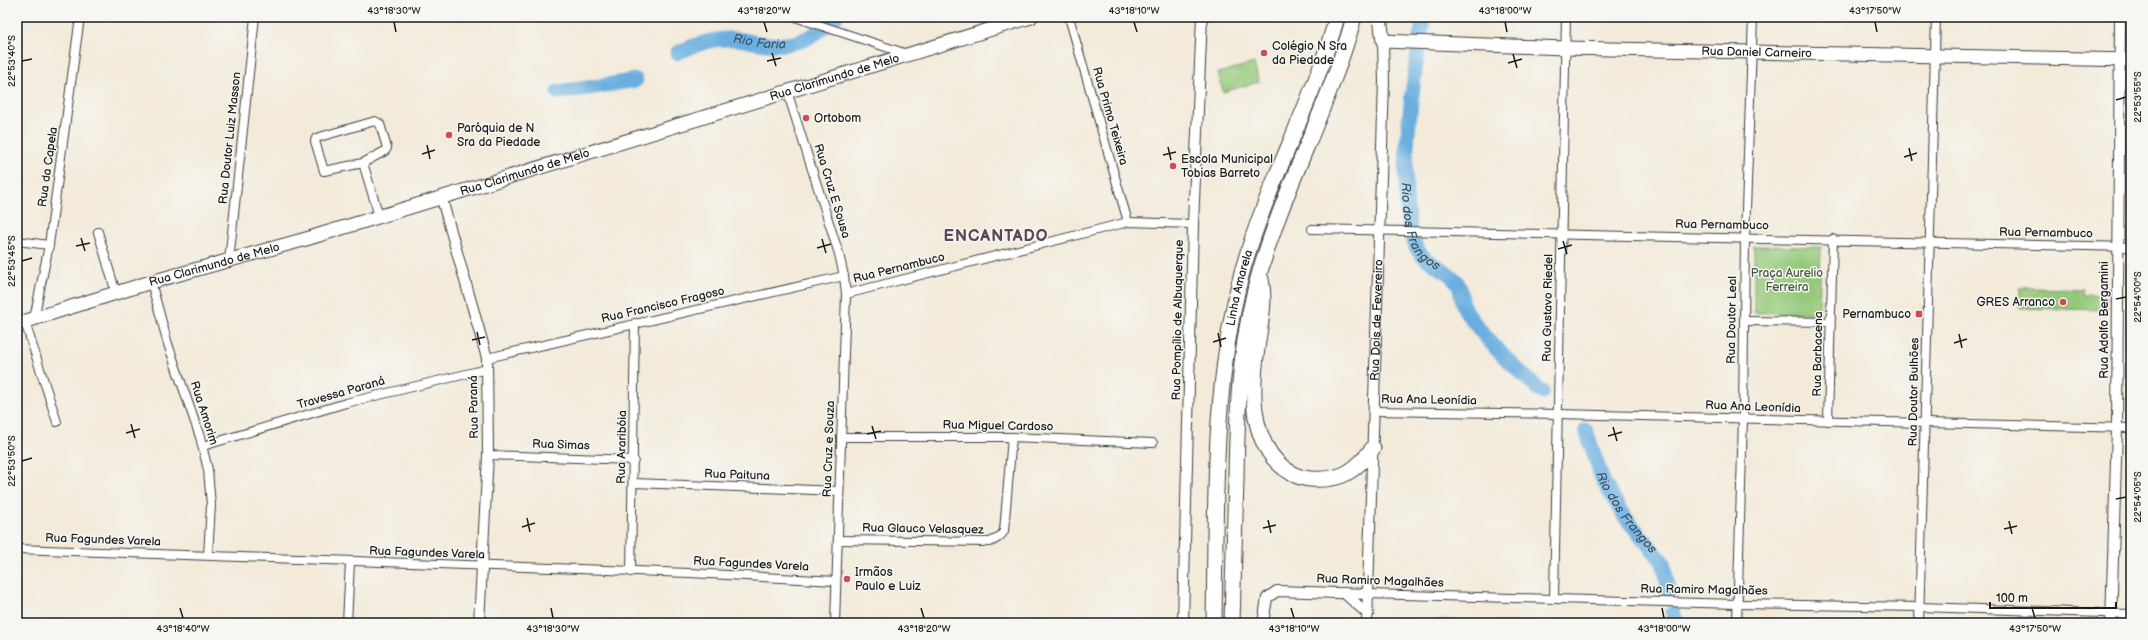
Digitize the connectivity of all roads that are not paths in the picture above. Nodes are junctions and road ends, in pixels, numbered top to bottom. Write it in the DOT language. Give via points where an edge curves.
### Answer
graph roads {
  1 [pos="80,17"];
  2 [pos="255,17"];
  3 [pos="795,17"];
  4 [pos="1031,17"];
  5 [pos="1069,17"];
  6 [pos="1202,17"];
  7 [pos="1337,17"];
  8 [pos="1354,17"];
  9 [pos="1380,17"];
  10 [pos="1566,17"];
  11 [pos="1753,17"];
  12 [pos="1936,17"];
  13 [pos="2120,17"];
  14 [pos="1382,41"];
  15 [pos="1565,48"];
  16 [pos="1752,51"];
  17 [pos="907,54"];
  18 [pos="1935,55"];
  19 [pos="2126,60"];
  20 [pos="787,91"];
  21 [pos="363,163"];
  22 [pos="442,196"];
  23 [pos="379,216"];
  24 [pos="1128,222"];
  25 [pos="1193,224"];
  26 [pos="1312,229"];
  27 [pos="1379,229"];
  28 [pos="98,232"];
  29 [pos="1562,234"];
  30 [pos="1745,237"];
  31 [pos="1833,239"];
  32 [pos="17,241"];
  33 [pos="1928,242"];
  34 [pos="49,245"];
  35 [pos="2118,246"];
  36 [pos="2131,247"];
  37 [pos="229,261"];
  38 [pos="1262,268"];
  39 [pos="844,276"];
  40 [pos="151,282"];
  41 [pos="116,292"];
  42 [pos="846,294"];
  43 [pos="1744,321"];
  44 [pos="25,322"];
  45 [pos="1830,322"];
  46 [pos="635,323"];
  47 [pos="487,358"];
  48 [pos="487,369"];
  49 [pos="1375,411"];
  50 [pos="1558,414"];
  51 [pos="1743,418"];
  52 [pos="1828,421"];
  53 [pos="57,422"];
  54 [pos="1925,423"];
  55 [pos="2117,428"];
  56 [pos="2131,428"];
  57 [pos="842,436"];
  58 [pos="1012,437"];
  59 [pos="1153,443"];
  60 [pos="203,446"];
  61 [pos="1374,448"];
  62 [pos="488,455"];
  63 [pos="634,460"];
  64 [pos="634,483"];
  65 [pos="839,491"];
  66 [pos="838,540"];
  67 [pos="17,549"];
  68 [pos="1215,550"];
  69 [pos="208,555"];
  70 [pos="350,562"];
  71 [pos="481,566"];
  72 [pos="630,572"];
  73 [pos="836,581"];
  74 [pos="1344,593"];
  75 [pos="1368,594"];
  76 [pos="1554,599"];
  77 [pos="1737,604"];
  78 [pos="1920,607"];
  79 [pos="2131,614"];
  80 [pos="2111,618"];
  81 [pos="1368,619"];
  82 [pos="347,623"];
  83 [pos="479,623"];
  84 [pos="835,623"];
  85 [pos="1183,623"];
  86 [pos="1204,623"];
  87 [pos="1214,623"];
  88 [pos="1232,623"];
  89 [pos="1263,623"];
  90 [pos="1737,623"];
  91 [pos="1919,623"];
  1 -- 34 [label="street, Rua da Capela"];
  2 -- 37 [label="street, Rua Doutor Luiz Masson"];
  3 -- 17 [label="street"];
  4 -- 17 [label="main road, Rua Clarimundo de Melo"];
  5 -- 24 [label="street, Rua Primo Teixeira"];
  6 -- 25 [label="street, Rua Pompílio de Albuquerque"];
  7 -- 68 [label="highway, Linha Amarela" via="1320,69 1267,200 1248,254 1233,309 1220,418"];
  8 -- 38 [label="highway, Linha Amarela" via="1334,84 1286,199"];
  9 -- 14 [label="main road, Rua Dois de Fevereiro"];
  10 -- 15 [label="street, Rua Gustavo Riedel"];
  11 -- 16 [label="street, Rua Doutor Leal"];
  12 -- 18 [label="street, Rua Doutor Bulhões"];
  13 -- 19 [label="street, Rua Adolfo Bergamini"];
  14 -- 15 [label="main road, Rua Daniel Carneiro"];
  14 -- 27 [label="street, Rua Dois de Fevereiro" via="1384,82"];
  15 -- 16 [label="main road, Rua Daniel Carneiro"];
  15 -- 29 [label="street, Rua Gustavo Riedel"];
  16 -- 18 [label="main road, Rua Daniel Carneiro"];
  16 -- 30 [label="street, Rua Doutor Leal"];
  17 -- 20 [label="main road, Rua Clarimundo de Melo"];
  18 -- 19 [label="main road, Rua Daniel Carneiro"];
  18 -- 33 [label="street, Rua Doutor Bulhões"];
  19 -- 35 [label="street, Rua Adolfo Bergamini"];
  20 -- 22 [label="main road, Rua Clarimundo de Melo"];
  20 -- 39 [label="street, Rua Cruz E Sousa" via="831,227"];
  21 -- 21 [label="street" via="324,171 316,138 378,122 386,150"];
  21 -- 23 [label="street"];
  22 -- 23 [label="main road, Rua Clarimundo de Melo"];
  22 -- 47 [label="street, Rua Paraná"];
  23 -- 37 [label="main road, Rua Clarimundo de Melo"];
  24 -- 25 [label="street, Rua Pernambuco"];
  24 -- 42 [label="street, Rua Pernambuco"];
  25 -- 85 [label="street, Rua Pompílio de Albuquerque"];
  26 -- 27 [label="street, Rua Pernambuco"];
  27 -- 29 [label="street, Rua Pernambuco"];
  27 -- 49 [label="street, Rua Dois de Fevereiro"];
  28 -- 41 [label="street"];
  29 -- 30 [label="street, Rua Pernambuco"];
  29 -- 50 [label="street, Rua Gustavo Riedel"];
  30 -- 31 [label="street, Rua Pernambuco"];
  30 -- 43 [label="street, Rua Doutor Leal"];
  31 -- 33 [label="street, Rua Pernambuco"];
  31 -- 45 [label="street, Rua Barbacena"];
  32 -- 34 [label="street"];
  33 -- 35 [label="street, Rua Pernambuco"];
  33 -- 54 [label="street, Rua Doutor Bulhões"];
  34 -- 44 [label="street, Rua da Capela"];
  35 -- 36 [label="street, Rua Pernambuco"];
  35 -- 55 [label="street, Rua Adolfo Bergamini"];
  37 -- 40 [label="main road, Rua Clarimundo de Melo"];
  38 -- 61 [label="highway" via="1264,300 1257,349 1256,410 1258,429 1272,456 1293,474 1307,479 1323,480 1344,475 1355,469"];
  38 -- 88 [label="highway, Linha Amarela" via="1249,318 1241,374"];
  39 -- 42 [label="street, Rua Cruz e Souza"];
  39 -- 46 [label="street, Rua Francisco Fragoso"];
  40 -- 41 [label="main road, Rua Clarimundo de Melo"];
  40 -- 60 [label="street, Rua Amorim" via="168,344"];
  41 -- 44 [label="main road, Rua Clarimundo de Melo"];
  42 -- 57 [label="street, Rua Cruz e Souza"];
  43 -- 45 [label="street"];
  43 -- 51 [label="street, Rua Doutor Leal"];
  44 -- 53 [label="street"];
  45 -- 52 [label="street, Rua Barbacena"];
  46 -- 47 [label="street, Rua Francisco Fragoso"];
  46 -- 63 [label="street, Rua Araribóia"];
  47 -- 48 [label="street, Rua Paraná"];
  48 -- 60 [label="street, Travessa Paraná" via="346,403"];
  48 -- 62 [label="street, Rua Paraná"];
  49 -- 50 [label="street, Rua Ana Leonídia"];
  49 -- 61 [label="street, Rua Dois de Fevereiro"];
  50 -- 51 [label="street, Rua Ana Leonídia"];
  50 -- 76 [label="street, Rua Gustavo Riedel"];
  51 -- 52 [label="street, Rua Ana Leonídia"];
  51 -- 77 [label="street, Rua Doutor Leal"];
  52 -- 54 [label="street, Rua Ana Leonídia"];
  54 -- 55 [label="street, Rua Ana Leonídia"];
  54 -- 78 [label="street, Rua Doutor Bulhões"];
  55 -- 56 [label="street, Rua Ana Leonídia"];
  55 -- 80 [label="street, Rua Adolfo Bergamini"];
  57 -- 58 [label="street, Rua Miguel Cardoso"];
  57 -- 65 [label="street, Rua Cruz e Souza"];
  58 -- 59 [label="street, Rua Miguel Cardoso"];
  58 -- 66 [label="street, Rua Glauco Velasquez" via="1002,535 990,542"];
  60 -- 69 [label="street, Rua Amorim" via="211,505"];
  61 -- 75 [label="street, Rua Dois de Fevereiro"];
  62 -- 63 [label="street, Rua Simas"];
  62 -- 71 [label="street, Rua Paraná"];
  63 -- 64 [label="street, Rua Araribóia"];
  64 -- 65 [label="street, Rua Paituna"];
  64 -- 72 [label="street, Rua Araribóia"];
  65 -- 66 [label="street, Rua Cruz e Souza"];
  66 -- 73 [label="street, Rua Cruz e Souza"];
  67 -- 69 [label="street, Rua Fagundes Varela"];
  68 -- 86 [label="highway" via="1207,585"];
  68 -- 87 [label="highway, Linha Amarela"];
  69 -- 70 [label="street, Rua Fagundes Varela"];
  70 -- 71 [label="street, Rua Fagundes Varela"];
  70 -- 82 [label="street"];
  71 -- 72 [label="street, Rua Fagundes Varela"];
  71 -- 83 [label="street, Rua Paraná"];
  72 -- 73 [label="street, Rua Fagundes Varela"];
  73 -- 84 [label="street, Rua Cruz e Souza"];
  74 -- 75 [label="street, Rua Ramiro Magalhães"];
  74 -- 81 [label="street"];
  74 -- 89 [label="street, Rua Ramiro Magalhães" via="1277,591 1267,598"];
  75 -- 76 [label="street, Rua Ramiro Magalhães"];
  75 -- 81 [label="street, Rua Dois de Fevereiro"];
  76 -- 77 [label="street, Rua Ramiro Magalhães"];
  77 -- 78 [label="street, Rua Ramiro Magalhães"];
  77 -- 90 [label="street, Rua Doutor Leal"];
  78 -- 80 [label="street, Rua Ramiro Magalhães"];
  78 -- 91 [label="street, Rua Doutor Bulhões"];
  79 -- 80 [label="street, Rua Ramiro Magalhães"];
}
